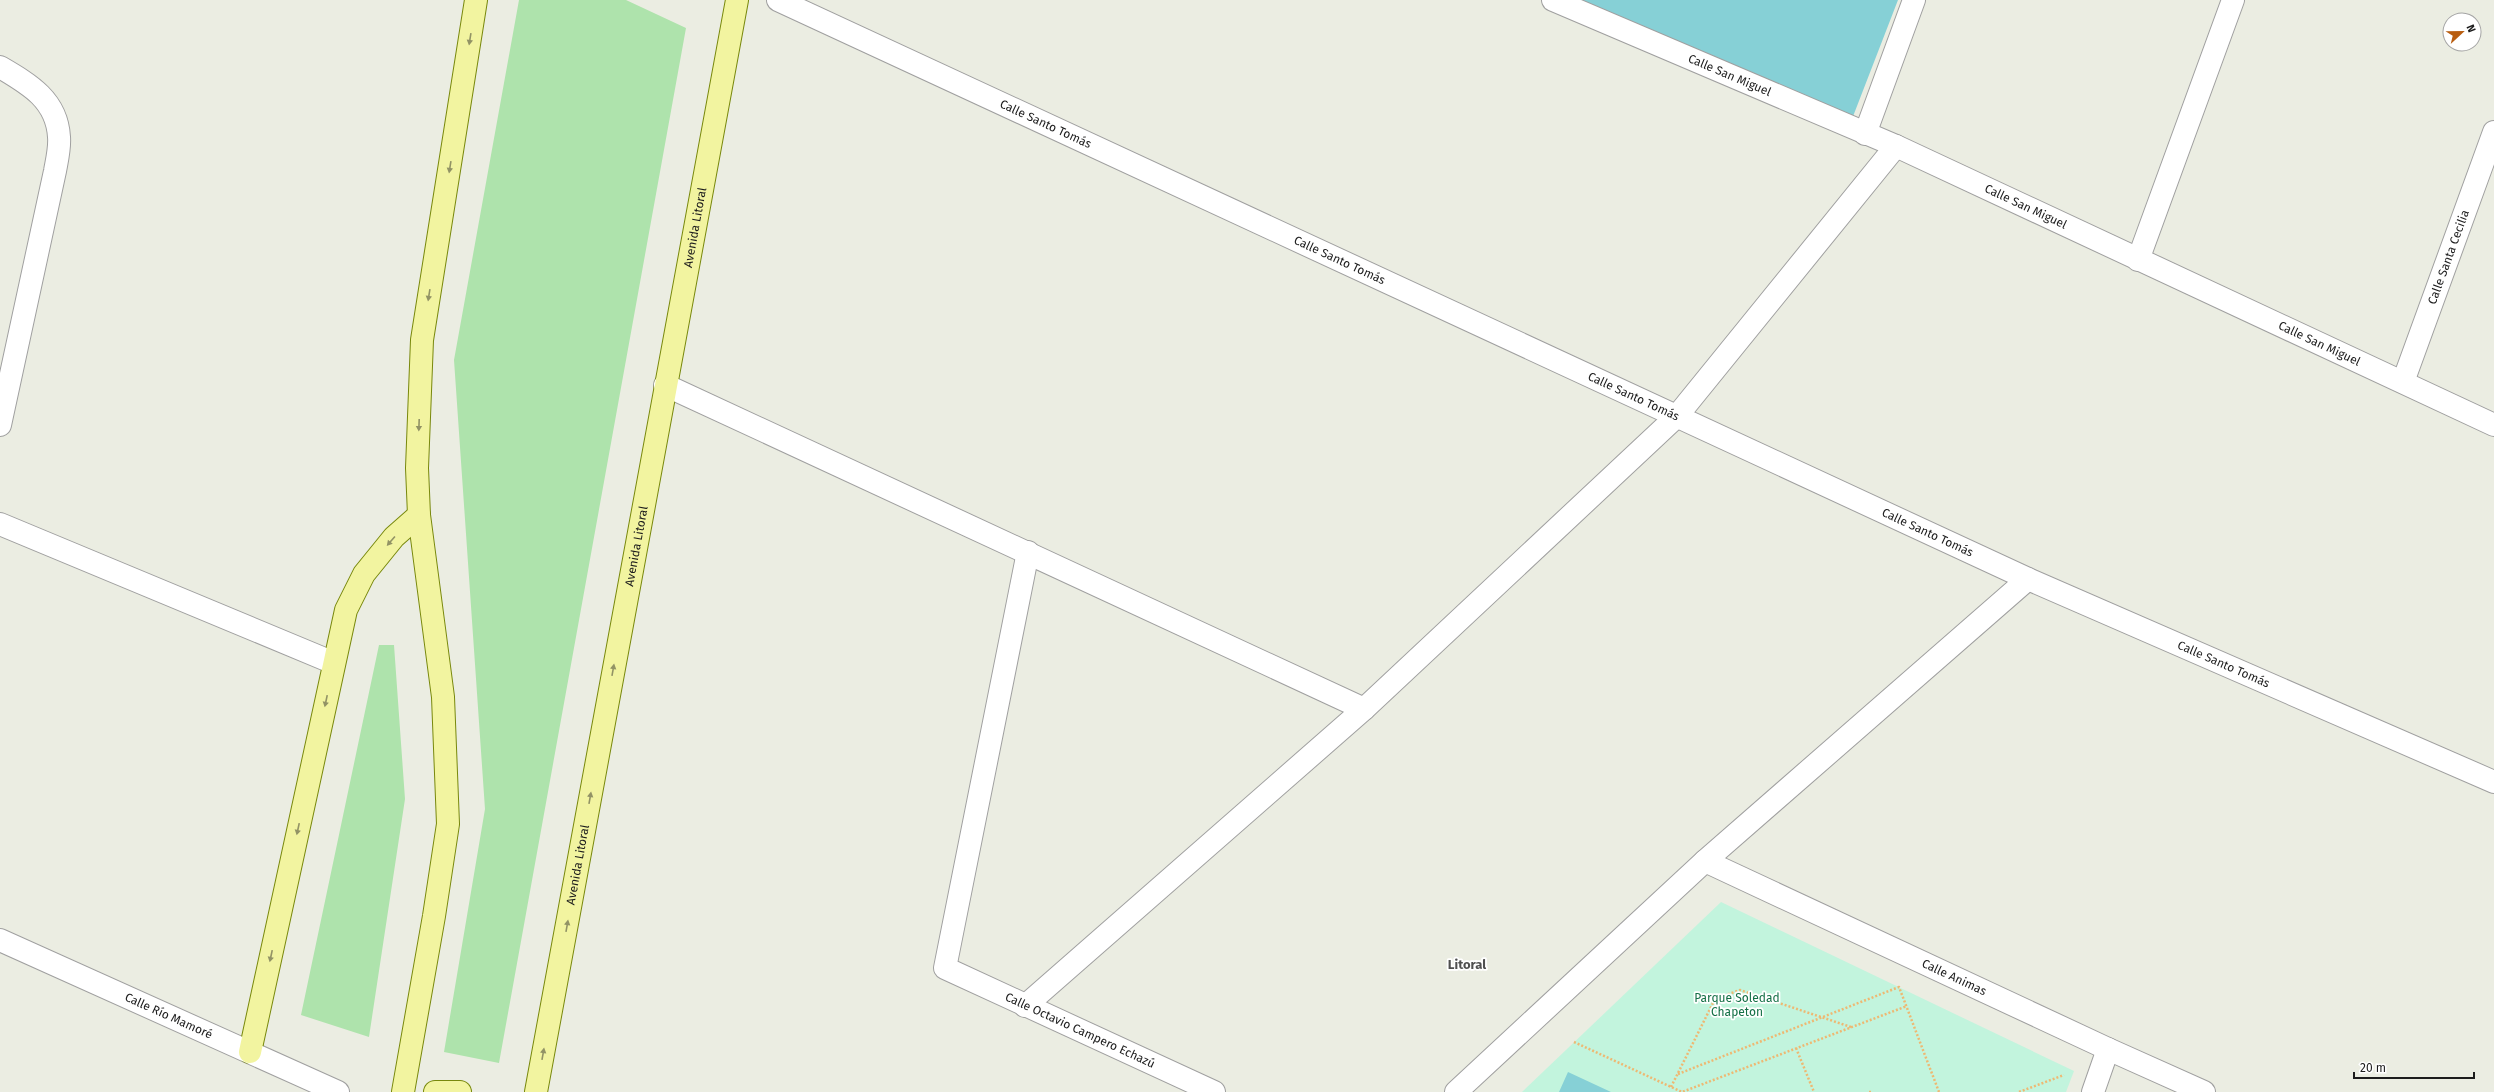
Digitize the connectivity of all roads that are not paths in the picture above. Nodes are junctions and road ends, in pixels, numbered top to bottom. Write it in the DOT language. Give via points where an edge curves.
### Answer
graph roads {
  1 [pos="476,0"];
  2 [pos="737,0"];
  3 [pos="778,0"];
  4 [pos="1553,0"];
  5 [pos="1914,0"];
  6 [pos="2233,0"];
  7 [pos="0,67"];
  8 [pos="2494,132"];
  9 [pos="1866,134"];
  10 [pos="1896,146"];
  11 [pos="2138,260"];
  12 [pos="2402,382"];
  13 [pos="665,385"];
  14 [pos="1677,416"];
  15 [pos="0,425"];
  16 [pos="2494,425"];
  17 [pos="420,515"];
  18 [pos="0,524"];
  19 [pos="1028,552"];
  20 [pos="2028,579"];
  21 [pos="334,663"];
  22 [pos="1364,709"];
  23 [pos="2494,782"];
  24 [pos="1705,861"];
  25 [pos="0,940"];
  26 [pos="1026,1006"];
  27 [pos="2108,1049"];
  28 [pos="250,1052"];
  29 [pos="338,1092"];
  30 [pos="404,1092"];
  31 [pos="435,1092"];
  32 [pos="460,1092"];
  33 [pos="536,1092"];
  34 [pos="1214,1092"];
  35 [pos="1456,1092"];
  36 [pos="2093,1092"];
  37 [pos="2204,1092"];
  1 -- 17 [label="main road, one-way" via="422,340 418,468"];
  2 -- 13 [label="main road, Avenida Litoral"];
  3 -- 14 [label="street, Calle Santo Tomás"];
  4 -- 9 [label="street, Calle San Miguel"];
  5 -- 9 [label="street"];
  6 -- 11 [label="street"];
  7 -- 15 [label="street" via="26,82 51,105 60,137 55,171"];
  8 -- 12 [label="street, Calle Santa Cecilia"];
  9 -- 10 [label="street, Calle San Miguel"];
  10 -- 11 [label="street, Calle San Miguel"];
  10 -- 14 [label="street"];
  11 -- 12 [label="street, Calle San Miguel"];
  12 -- 16 [label="street, Calle San Miguel"];
  13 -- 19 [label="street"];
  33 -- 13 [label="main road, Avenida Litoral, one-way"];
  14 -- 20 [label="street, Calle Santo Tomás"];
  14 -- 22 [label="street"];
  17 -- 21 [label="main road, one-way" via="394,537 364,574 346,610"];
  17 -- 30 [label="main road" via="443,697 448,824"];
  18 -- 21 [label="street"];
  19 -- 22 [label="street"];
  19 -- 26 [label="street, Calle Octavio Campero Echazú" via="945,968"];
  20 -- 23 [label="street, Calle Santo Tomás"];
  20 -- 24 [label="street"];
  21 -- 28 [label="main road, one-way"];
  22 -- 26 [label="street"];
  24 -- 27 [label="street, Calle Animas"];
  24 -- 35 [label="street"];
  25 -- 28 [label="street, Calle Río Mamoré"];
  26 -- 34 [label="street, Calle Octavio Campero Echazú"];
  27 -- 36 [label="street"];
  27 -- 37 [label="street, Calle Animas"];
  28 -- 29 [label="street, Calle Río Mamoré"];
  31 -- 32 [label="main road"];
}
